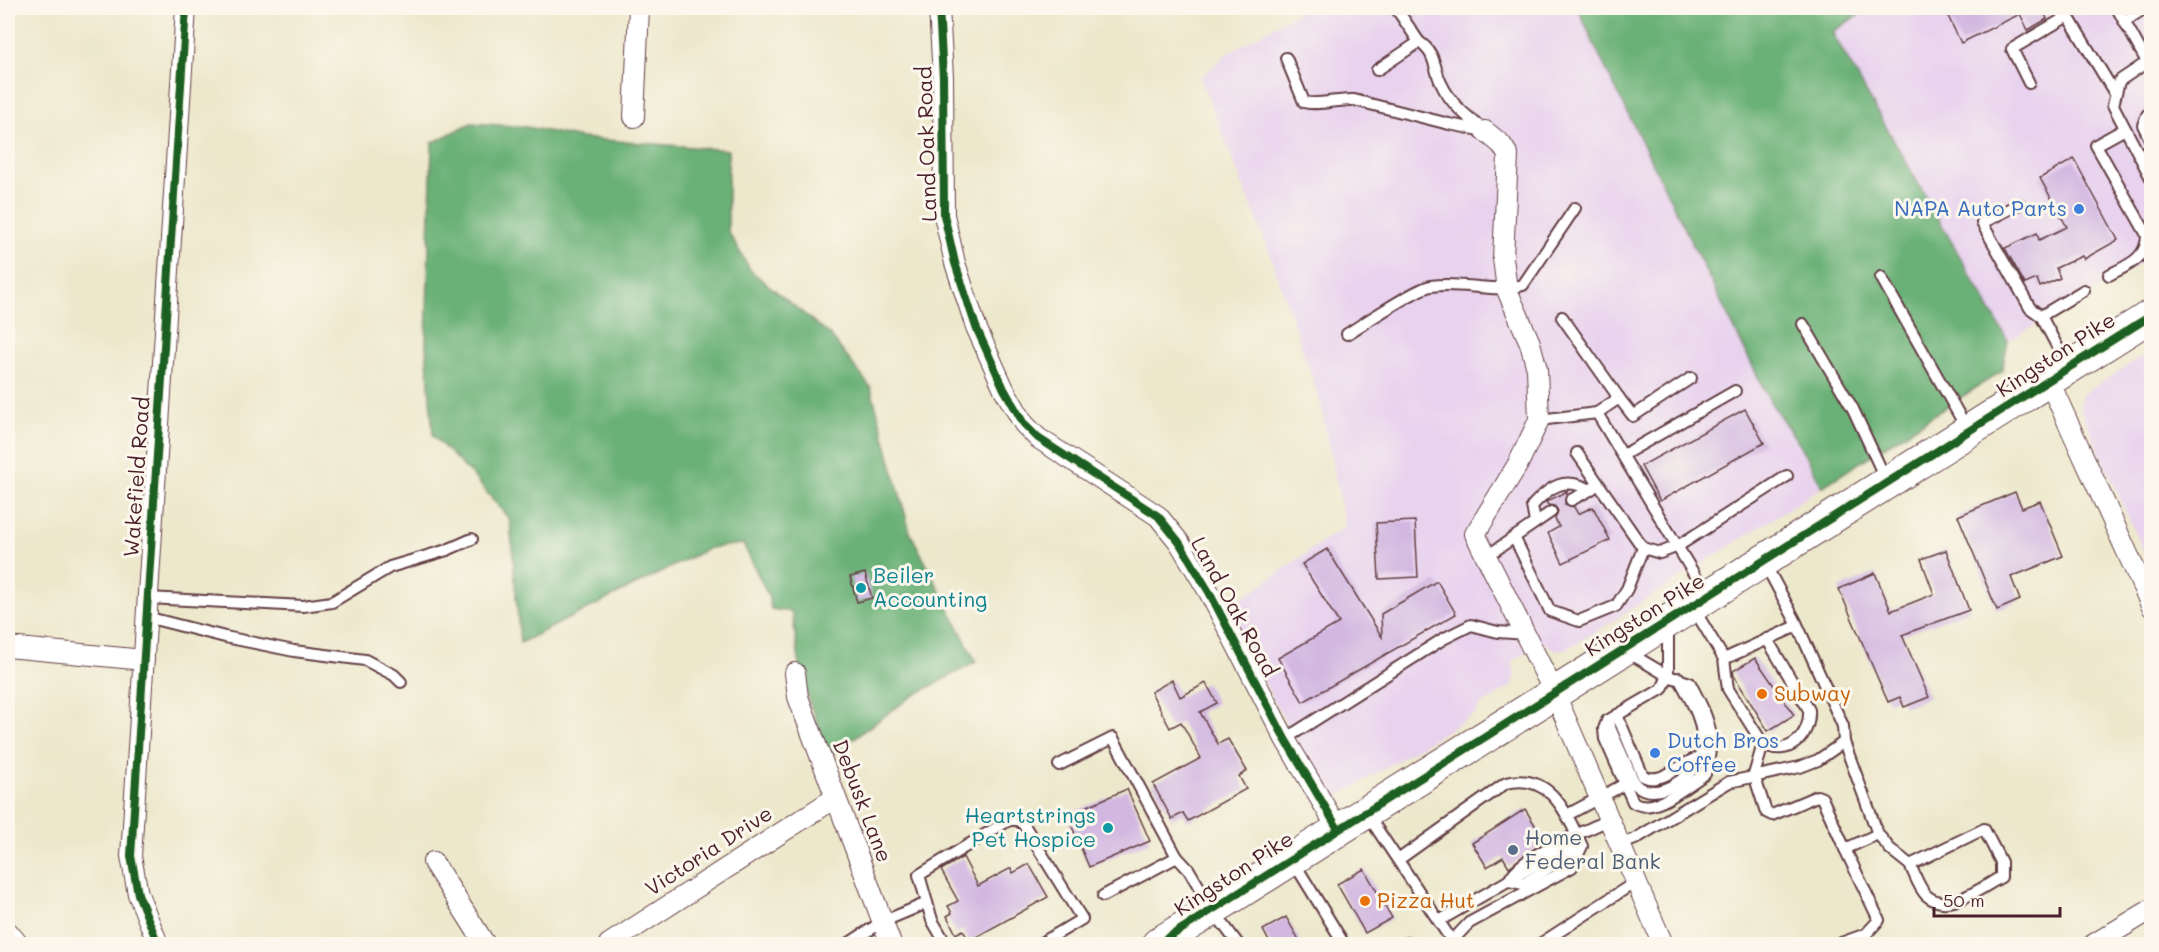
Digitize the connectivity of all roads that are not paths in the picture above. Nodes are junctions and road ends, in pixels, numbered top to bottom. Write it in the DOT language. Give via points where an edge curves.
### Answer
graph roads {
  1 [pos="186,8"];
  2 [pos="639,8"];
  3 [pos="939,8"];
  4 [pos="1396,8"];
  5 [pos="2117,8"];
  6 [pos="2145,8"];
  7 [pos="2066,12"];
  8 [pos="2125,21"];
  9 [pos="1419,42"];
  10 [pos="1286,58"];
  11 [pos="2149,61"];
  12 [pos="1377,70"];
  13 [pos="2030,83"];
  14 [pos="2114,92"];
  15 [pos="2151,112"];
  16 [pos="634,117"];
  17 [pos="2125,129"];
  18 [pos="1485,131"];
  19 [pos="2151,143"];
  20 [pos="2151,180"];
  21 [pos="2019,204"];
  22 [pos="1575,208"];
  23 [pos="2109,275"];
  24 [pos="1881,277"];
  25 [pos="1507,290"];
  26 [pos="2084,290"];
  27 [pos="2042,315"];
  28 [pos="2151,315"];
  29 [pos="1562,317"];
  30 [pos="1803,324"];
  31 [pos="1347,334"];
  32 [pos="2059,374"];
  33 [pos="1691,378"];
  34 [pos="1735,391"];
  35 [pos="1619,398"];
  36 [pos="1597,413"];
  37 [pos="1539,420"];
  38 [pos="1969,432"];
  39 [pos="1577,453"];
  40 [pos="1623,455"];
  41 [pos="1787,476"];
  42 [pos="1888,483"];
  43 [pos="1594,487"];
  44 [pos="1571,500"];
  45 [pos="1551,512"];
  46 [pos="1535,522"];
  47 [pos="1514,537"];
  48 [pos="472,539"];
  49 [pos="1678,546"];
  50 [pos="1643,548"];
  51 [pos="1487,556"];
  52 [pos="1764,562"];
  53 [pos="147,607"];
  54 [pos="2151,607"];
  55 [pos="1690,608"];
  56 [pos="1797,626"];
  57 [pos="1527,634"];
  58 [pos="1767,639"];
  59 [pos="8,647"];
  60 [pos="1623,650"];
  61 [pos="1724,659"];
  62 [pos="144,660"];
  63 [pos="795,673"];
  64 [pos="1673,677"];
  65 [pos="401,682"];
  66 [pos="1554,692"];
  67 [pos="1612,718"];
  68 [pos="1285,739"];
  69 [pos="1844,742"];
  70 [pos="1763,744"];
  71 [pos="1059,765"];
  72 [pos="1754,775"];
  73 [pos="1625,784"];
  74 [pos="1598,796"];
  75 [pos="835,798"];
  76 [pos="1365,812"];
  77 [pos="1567,814"];
  78 [pos="1608,820"];
  79 [pos="1338,829"];
  80 [pos="1878,834"];
  81 [pos="1577,835"];
  82 [pos="1618,845"];
  83 [pos="1845,849"];
  84 [pos="1177,857"];
  85 [pos="1292,858"];
  86 [pos="1398,860"];
  87 [pos="433,862"];
  88 [pos="1910,865"];
  89 [pos="1509,881"];
  90 [pos="1634,883"];
  91 [pos="1103,896"];
  92 [pos="927,903"];
  93 [pos="1212,909"];
  94 [pos="2151,909"];
  95 [pos="1439,921"];
  96 [pos="882,922"];
  97 [pos="8,932"];
  98 [pos="865,940"];
  99 [pos="1841,943"];
  100 [pos="18,945"];
  101 [pos="158,945"];
  102 [pos="484,945"];
  103 [pos="609,945"];
  104 [pos="848,945"];
  105 [pos="891,945"];
  106 [pos="946,945"];
  107 [pos="1040,945"];
  108 [pos="1158,945"];
  109 [pos="1238,945"];
  110 [pos="1344,945"];
  111 [pos="1540,945"];
  112 [pos="1662,945"];
  113 [pos="2094,945"];
  1 -- 53 [label="street, Wakefield Road"];
  2 -- 16 [label="street"];
  3 -- 68 [label="street, Land Oak Road" via="944,215 973,317 1004,389 1024,424 1038,438 1158,516 1179,542"];
  4 -- 9 [label="lane"];
  5 -- 8 [label="lane"];
  6 -- 8 [label="lane"];
  7 -- 13 [label="lane" via="2012,49"];
  7 -- 14 [label="lane"];
  8 -- 11 [label="lane"];
  9 -- 12 [label="lane"];
  9 -- 18 [label="lane" via="1433,55 1441,83 1457,108"];
  10 -- 18 [label="lane" via="1304,102 1354,100"];
  11 -- 14 [label="lane" via="2119,81"];
  14 -- 17 [label="lane" via="2113,105"];
  15 -- 19 [label="lane" via="2143,125"];
  17 -- 20 [label="lane"];
  17 -- 23 [label="lane" via="2096,145 2147,235 2147,245 2135,261"];
  18 -- 25 [label="street" via="1508,155 1503,258"];
  21 -- 27 [label="lane" via="1982,224 2030,308"];
  22 -- 25 [label="lane" via="1529,278 1523,285"];
  24 -- 38 [label="lane"];
  25 -- 31 [label="lane" via="1428,286"];
  25 -- 37 [label="street" via="1537,369"];
  26 -- 27 [label="lane"];
  27 -- 32 [label="lane"];
  28 -- 32 [label="main road, Kingston Pike"];
  29 -- 35 [label="lane"];
  30 -- 42 [label="lane" via="1853,409"];
  32 -- 38 [label="main road, Kingston Pike"];
  32 -- 54 [label="street"];
  33 -- 35 [label="lane" via="1633,416"];
  34 -- 40 [label="lane"];
  35 -- 36 [label="lane"];
  36 -- 37 [label="lane"];
  36 -- 40 [label="lane"];
  37 -- 51 [label="street" via="1518,464 1475,534"];
  38 -- 42 [label="main road, Kingston Pike"];
  39 -- 43 [label="lane"];
  40 -- 49 [label="lane"];
  41 -- 49 [label="lane"];
  42 -- 52 [label="main road, Kingston Pike"];
  43 -- 44 [label="lane"];
  43 -- 46 [label="lane" via="1564,483 1543,494 1532,506"];
  43 -- 50 [label="lane"];
  45 -- 46 [label="lane"];
  46 -- 47 [label="lane"];
  47 -- 50 [label="lane" via="1550,611 1579,621 1616,606 1627,590"];
  47 -- 51 [label="lane"];
  48 -- 53 [label="lane" via="390,567 332,602 303,606"];
  49 -- 50 [label="lane" via="1660,553"];
  49 -- 55 [label="lane"];
  51 -- 57 [label="street"];
  52 -- 55 [label="main road, Kingston Pike"];
  52 -- 56 [label="lane"];
  53 -- 62 [label="street, Wakefield Road"];
  53 -- 65 [label="lane" via="225,637 365,660"];
  55 -- 60 [label="main road, Kingston Pike"];
  55 -- 61 [label="lane"];
  55 -- 64 [label="lane"];
  56 -- 58 [label="lane"];
  56 -- 69 [label="lane" via="1843,726"];
  57 -- 66 [label="street"];
  57 -- 68 [label="lane" via="1471,625"];
  58 -- 61 [label="lane"];
  58 -- 70 [label="lane" via="1809,710 1810,720 1803,737 1788,748"];
  59 -- 62 [label="street"];
  60 -- 64 [label="lane"];
  60 -- 66 [label="main road, Kingston Pike"];
  61 -- 70 [label="lane" via="1728,689"];
  62 -- 101 [label="street, Wakefield Road" via="131,856 138,894"];
  63 -- 75 [label="street, Debusk Lane" via="798,697"];
  64 -- 67 [label="lane"];
  64 -- 67 [label="lane" via="1702,724 1700,757 1650,780 1643,776"];
  64 -- 73 [label="lane" via="1690,683 1709,719 1712,751 1704,774 1652,806 1641,807 1633,802"];
  66 -- 74 [label="street"];
  66 -- 76 [label="main road, Kingston Pike"];
  67 -- 73 [label="lane" via="1604,729 1605,739"];
  68 -- 79 [label="street, Land Oak Road"];
  69 -- 72 [label="lane" via="1800,767"];
  69 -- 80 [label="lane"];
  70 -- 72 [label="lane"];
  71 -- 84 [label="lane" via="1113,738"];
  72 -- 82 [label="lane" via="1729,782 1635,839"];
  72 -- 83 [label="lane" via="1766,812 1772,814 1816,796 1822,798"];
  73 -- 74 [label="lane"];
  74 -- 77 [label="lane"];
  74 -- 78 [label="street"];
  75 -- 96 [label="street, Debusk Lane"];
  75 -- 103 [label="street, Victoria Drive"];
  76 -- 79 [label="main road, Kingston Pike"];
  76 -- 86 [label="lane"];
  77 -- 81 [label="lane"];
  77 -- 86 [label="lane" via="1547,789 1526,781 1506,783"];
  78 -- 81 [label="lane"];
  78 -- 82 [label="street"];
  79 -- 85 [label="main road, Kingston Pike"];
  80 -- 83 [label="lane"];
  80 -- 88 [label="lane"];
  81 -- 89 [label="lane" via="1513,871"];
  81 -- 89 [label="lane" via="1569,855 1523,884"];
  81 -- 95 [label="lane" via="1582,846 1572,867 1469,923 1452,941"];
  82 -- 90 [label="street"];
  83 -- 99 [label="lane" via="1879,921 1866,934"];
  84 -- 91 [label="lane"];
  84 -- 93 [label="lane" via="1190,870"];
  85 -- 93 [label="main road, Kingston Pike"];
  85 -- 110 [label="lane"];
  86 -- 95 [label="lane"];
  87 -- 102 [label="street"];
  88 -- 88 [label="lane" via="1984,829 2001,862 2001,877 1958,901 1938,901 1929,897"];
  89 -- 95 [label="lane"];
  90 -- 111 [label="lane"];
  90 -- 112 [label="street"];
  92 -- 96 [label="lane"];
  92 -- 106 [label="lane"];
  92 -- 107 [label="lane" via="919,875 1009,820 1018,820 1082,919"];
  93 -- 108 [label="main road, Kingston Pike"];
  93 -- 109 [label="lane"];
  94 -- 113 [label="street"];
  96 -- 98 [label="lane"];
  96 -- 105 [label="street, Debusk Lane"];
  97 -- 100 [label="street"];
  98 -- 104 [label="lane"];
}
